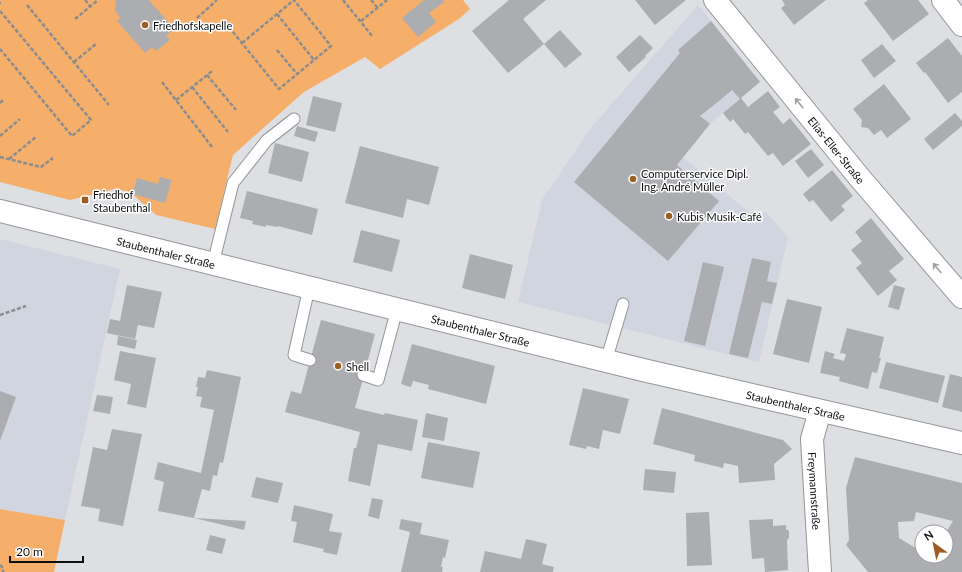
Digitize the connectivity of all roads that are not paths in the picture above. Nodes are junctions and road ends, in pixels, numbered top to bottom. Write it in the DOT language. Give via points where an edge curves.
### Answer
graph roads {
  1 [pos="715,0"];
  2 [pos="943,0"];
  3 [pos="962,25"];
  4 [pos="294,119"];
  5 [pos="0,211"];
  6 [pos="213,264"];
  7 [pos="309,288"];
  8 [pos="962,298"];
  9 [pos="623,304"];
  10 [pos="397,309"];
  11 [pos="310,360"];
  12 [pos="606,361"];
  13 [pos="363,375"];
  14 [pos="820,411"];
  15 [pos="962,443"];
  16 [pos="820,572"];
  8 -- 1 [label="main road, Elias-Eller-Straße, one-way"];
  2 -- 3 [label="main road"];
  4 -- 6 [label="lane" via="267,140 233,182"];
  5 -- 6 [label="main road, Staubenthaler Straße"];
  6 -- 7 [label="main road, Staubenthaler Straße"];
  7 -- 10 [label="main road, Staubenthaler Straße"];
  7 -- 11 [label="lane" via="294,355"];
  9 -- 12 [label="lane"];
  10 -- 12 [label="main road, Staubenthaler Straße"];
  10 -- 13 [label="lane" via="378,380"];
  12 -- 14 [label="main road, Staubenthaler Straße"];
  14 -- 15 [label="main road, Staubenthaler Straße"];
  14 -- 16 [label="main road, Freymannstraße" via="812,439"];
}
